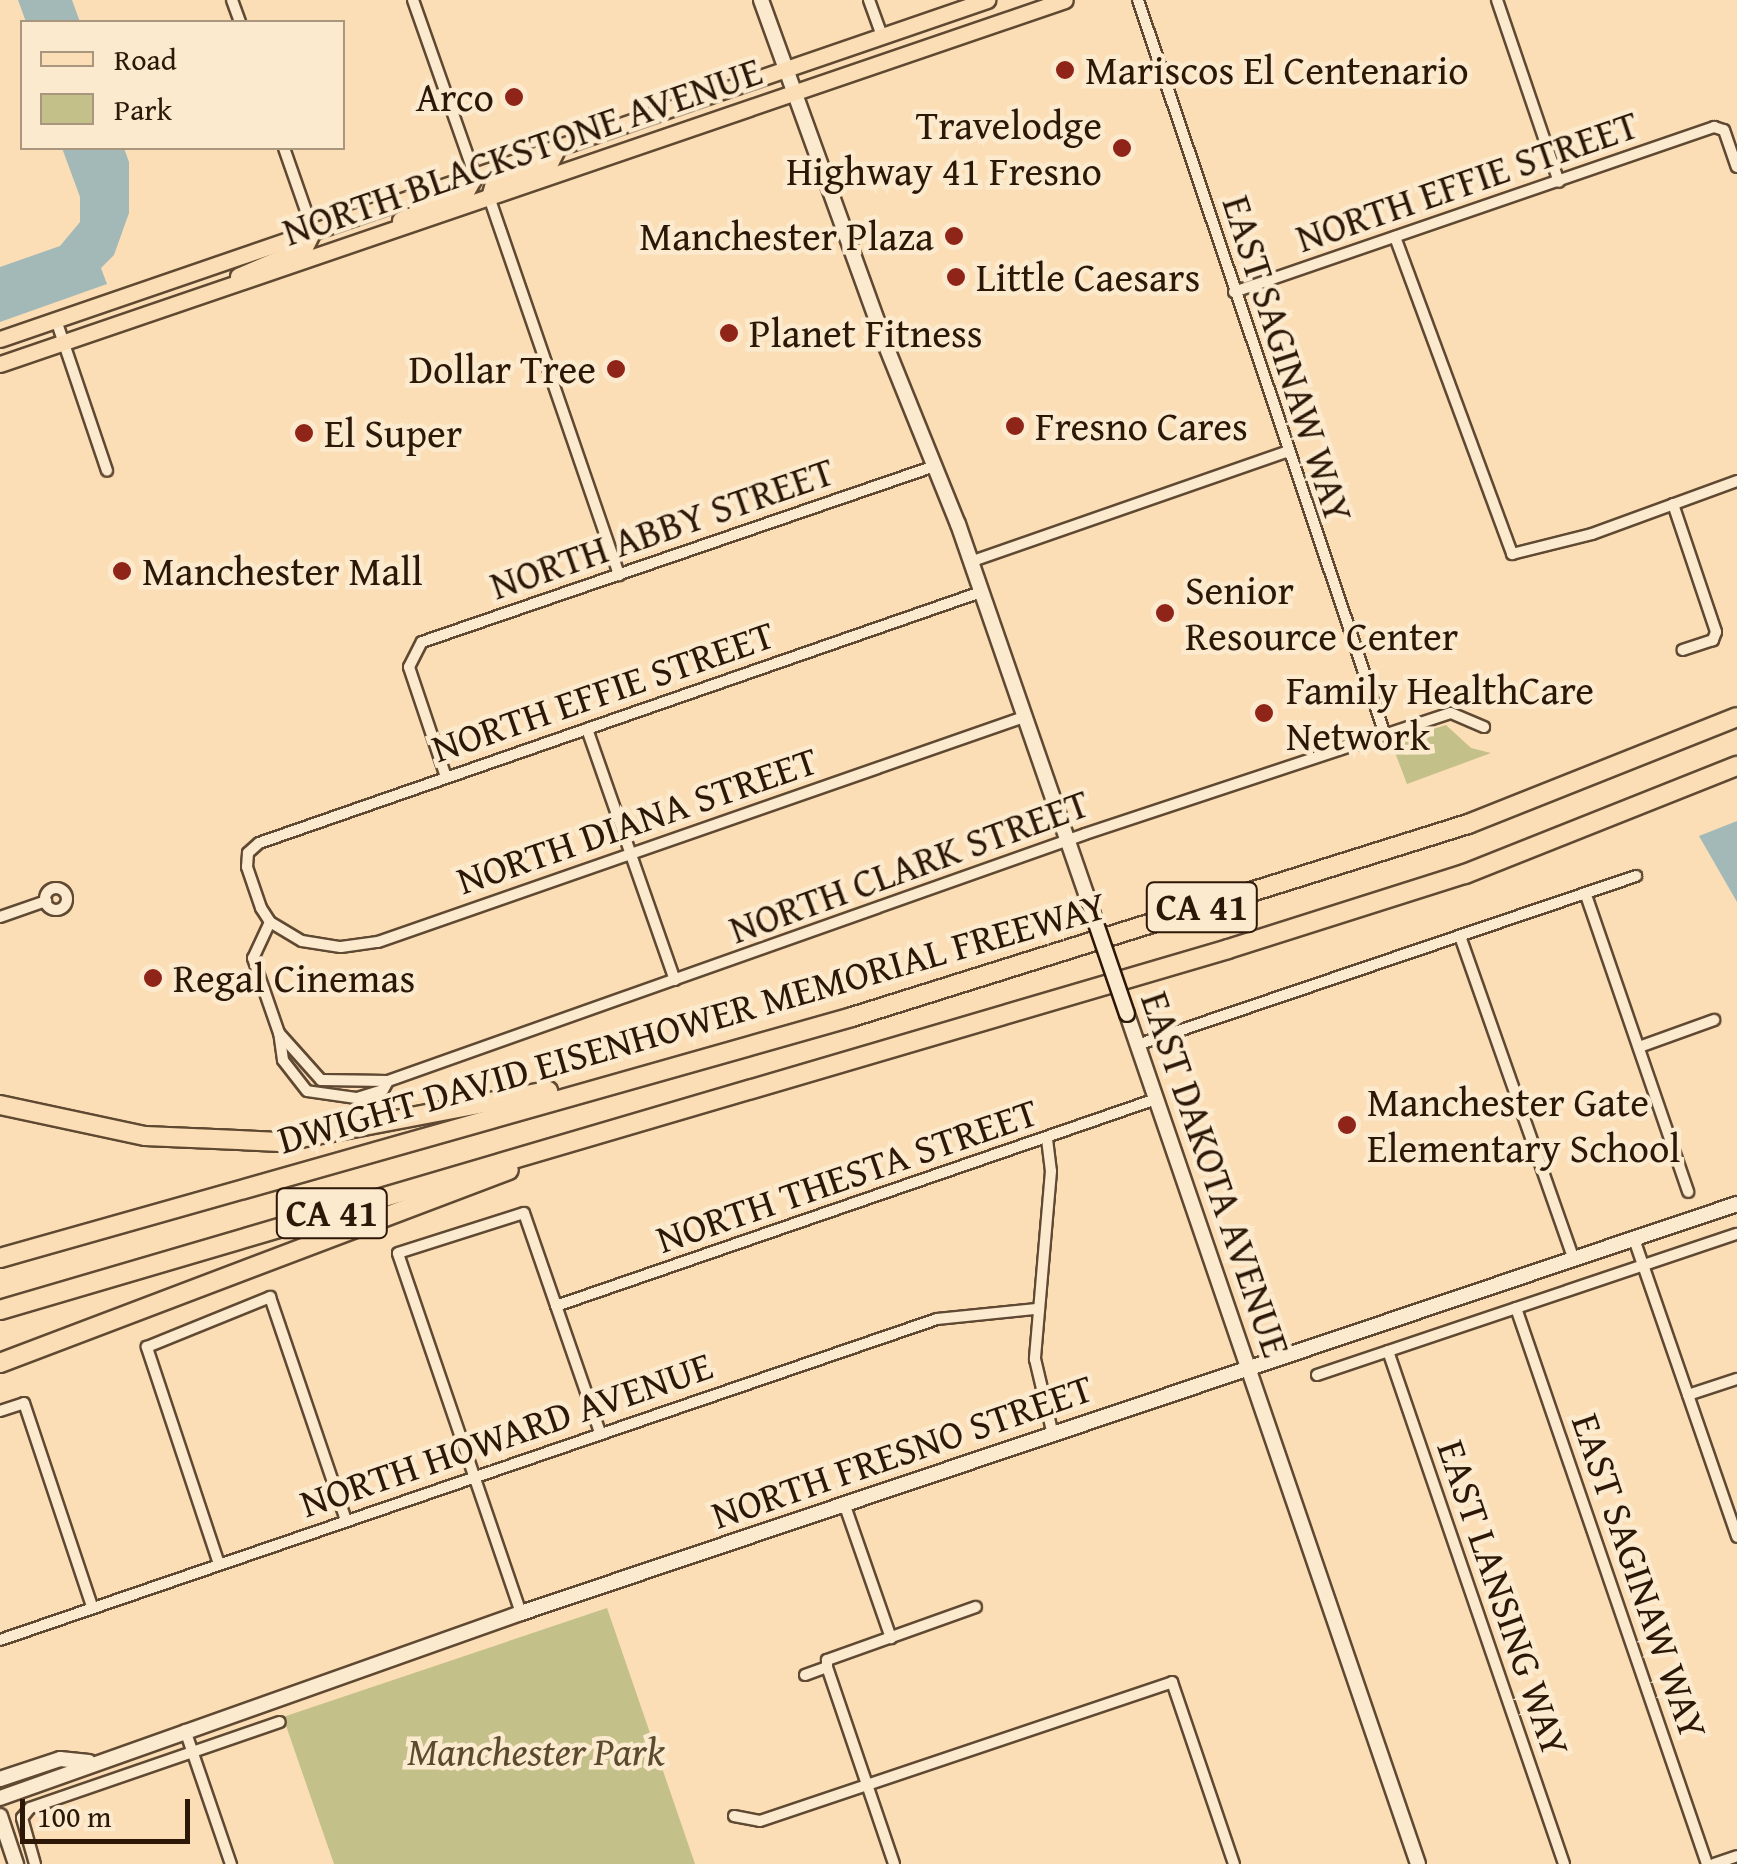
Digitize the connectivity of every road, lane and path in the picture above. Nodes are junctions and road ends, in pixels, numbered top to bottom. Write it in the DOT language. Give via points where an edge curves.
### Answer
graph roads {
  1 [pos="412,0"];
  2 [pos="762,0"];
  3 [pos="870,0"];
  4 [pos="987,0"];
  5 [pos="1065,0"];
  6 [pos="1138,0"];
  7 [pos="1497,0"];
  8 [pos="882,36"];
  9 [pos="786,69"];
  10 [pos="796,92"];
  11 [pos="558,147"];
  12 [pos="285,150"];
  13 [pos="1737,167"];
  14 [pos="475,176"];
  15 [pos="1560,182"];
  16 [pos="489,197"];
  17 [pos="313,230"];
  18 [pos="1396,237"];
  19 [pos="366,240"];
  20 [pos="1234,292"];
  21 [pos="204,295"];
  22 [pos="56,320"];
  23 [pos="0,339"];
  24 [pos="64,342"];
  25 [pos="0,364"];
  26 [pos="1285,452"];
  27 [pos="935,466"];
  28 [pos="107,472"];
  29 [pos="1737,481"];
  30 [pos="1673,504"];
  31 [pos="970,562"];
  32 [pos="619,575"];
  33 [pos="980,592"];
  34 [pos="1683,650"];
  35 [pos="1737,717"];
  36 [pos="1024,718"];
  37 [pos="1484,727"];
  38 [pos="587,728"];
  39 [pos="1386,735"];
  40 [pos="1737,766"];
  41 [pos="446,778"];
  42 [pos="1068,842"];
  43 [pos="631,854"];
  44 [pos="1636,876"];
  45 [pos="1586,894"];
  46 [pos="46,901"];
  47 [pos="0,917"];
  48 [pos="270,922"];
  49 [pos="1461,939"];
  50 [pos="676,980"];
  51 [pos="1714,1020"];
  52 [pos="279,1033"];
  53 [pos="1137,1045"];
  54 [pos="1639,1047"];
  55 [pos="656,1069"];
  56 [pos="388,1081"];
  57 [pos="1156,1098"];
  58 [pos="0,1105"];
  59 [pos="665,1115"];
  60 [pos="1047,1139"];
  61 [pos="1688,1192"];
  62 [pos="1737,1204"];
  63 [pos="1737,1234"];
  64 [pos="1634,1238"];
  65 [pos="0,1258"];
  66 [pos="1574,1259"];
  67 [pos="1643,1266"];
  68 [pos="556,1306"];
  69 [pos="1516,1308"];
  70 [pos="1036,1309"];
  71 [pos="0,1310"];
  72 [pos="1388,1351"];
  73 [pos="0,1363"];
  74 [pos="1250,1369"];
  75 [pos="1317,1375"];
  76 [pos="1737,1379"];
  77 [pos="1688,1395"];
  78 [pos="0,1411"];
  79 [pos="600,1432"];
  80 [pos="1053,1435"];
  81 [pos="472,1477"];
  82 [pos="845,1506"];
  83 [pos="346,1520"];
  84 [pos="1736,1534"];
  85 [pos="219,1564"];
  86 [pos="92,1606"];
  87 [pos="976,1608"];
  88 [pos="521,1614"];
  89 [pos="891,1638"];
  90 [pos="0,1640"];
  91 [pos="827,1668"];
  92 [pos="805,1675"];
  93 [pos="280,1722"];
  94 [pos="185,1730"];
  95 [pos="193,1752"];
  96 [pos="90,1762"];
  97 [pos="0,1779"];
  98 [pos="867,1785"];
  99 [pos="0,1798"];
  100 [pos="0,1816"];
  101 [pos="734,1816"];
  102 [pos="1737,1856"];
  103 [pos="16,1864"];
  104 [pos="35,1864"];
  105 [pos="231,1864"];
  106 [pos="894,1864"];
  107 [pos="1234,1864"];
  108 [pos="1418,1864"];
  109 [pos="1564,1864"];
  110 [pos="1710,1864"];
  1 -- 14 [label="street"];
  2 -- 9 [label="main road, EAST DAKOTA AVENUE"];
  3 -- 8 [label="street"];
  4 -- 8 [label="main road, NORTH BLACKSTONE AVENUE"];
  5 -- 10 [label="main road, NORTH BLACKSTONE AVENUE"];
  6 -- 20 [label="street, EAST SAGINAW WAY"];
  7 -- 15 [label="street"];
  8 -- 9 [label="main road, NORTH BLACKSTONE AVENUE"];
  9 -- 10 [label="main road, EAST DAKOTA AVENUE"];
  9 -- 11 [label="main road, NORTH BLACKSTONE AVENUE"];
  10 -- 16 [label="main road, NORTH BLACKSTONE AVENUE"];
  10 -- 27 [label="main road, EAST DAKOTA AVENUE"];
  11 -- 14 [label="main road, NORTH BLACKSTONE AVENUE"];
  11 -- 16 [label="main road" via="551,161 493,183"];
  12 -- 17 [label="street"];
  13 -- 15 [label="street, NORTH EFFIE STREET" via="1720,127"];
  14 -- 17 [label="main road, NORTH BLACKSTONE AVENUE"];
  14 -- 19 [label="main road" via="466,192"];
  15 -- 18 [label="street, NORTH EFFIE STREET"];
  16 -- 19 [label="main road, NORTH BLACKSTONE AVENUE"];
  16 -- 32 [label="street"];
  17 -- 21 [label="main road" via="306,247"];
  17 -- 22 [label="main road, NORTH BLACKSTONE AVENUE"];
  18 -- 20 [label="street, NORTH EFFIE STREET"];
  18 -- 30 [label="street" via="1512,554"];
  19 -- 21 [label="main road, NORTH BLACKSTONE AVENUE"];
  20 -- 26 [label="street, EAST SAGINAW WAY"];
  21 -- 24 [label="main road, NORTH BLACKSTONE AVENUE"];
  22 -- 23 [label="main road, NORTH BLACKSTONE AVENUE"];
  22 -- 24 [label="street"];
  24 -- 25 [label="main road, NORTH BLACKSTONE AVENUE"];
  24 -- 28 [label="street"];
  26 -- 31 [label="street"];
  26 -- 39 [label="street, EAST SAGINAW WAY"];
  27 -- 31 [label="main road, EAST DAKOTA AVENUE"];
  27 -- 32 [label="street, NORTH ABBY STREET"];
  29 -- 30 [label="street"];
  30 -- 34 [label="street" via="1716,632 1713,640"];
  31 -- 33 [label="main road, EAST DAKOTA AVENUE"];
  32 -- 41 [label="street, NORTH ABBY STREET" via="422,642 411,653 409,668"];
  33 -- 36 [label="main road, EAST DAKOTA AVENUE"];
  33 -- 38 [label="street, NORTH EFFIE STREET"];
  35 -- 55 [label="highway, DWIGHT DAVID EISENHOWER MEMORIAL FREEWAY / CA 41" via="1468,824 852,1017"];
  36 -- 42 [label="main road, EAST DAKOTA AVENUE"];
  36 -- 43 [label="street, NORTH DIANA STREET"];
  37 -- 39 [label="street, NORTH CLARK STREET" via="1451,713"];
  38 -- 41 [label="street, NORTH EFFIE STREET"];
  38 -- 43 [label="street"];
  39 -- 42 [label="street, NORTH CLARK STREET"];
  40 -- 59 [label="highway, DWIGHT DAVID EISENHOWER MEMORIAL FREEWAY / CA 41" via="1465,874"];
  41 -- 48 [label="street, NORTH EFFIE STREET" via="248,853"];
  42 -- 50 [label="street, NORTH CLARK STREET"];
  42 -- 53 [label="main road, EAST DAKOTA AVENUE, bridge"];
  43 -- 48 [label="street, NORTH DIANA STREET" via="358,946 302,941"];
  43 -- 50 [label="street"];
  44 -- 45 [label="street"];
  45 -- 49 [label="street"];
  45 -- 54 [label="street"];
  46 -- 47 [label="street"];
  48 -- 52 [label="street" via="253,958"];
  49 -- 53 [label="street"];
  49 -- 66 [label="street"];
  50 -- 56 [label="street, NORTH CLARK STREET"];
  51 -- 54 [label="street"];
  52 -- 56 [label="street, NORTH CLARK STREET" via="312,1075 332,1084"];
  52 -- 56 [label="street, NORTH CLARK STREET" via="277,1044 298,1083 336,1098 366,1096"];
  53 -- 57 [label="main road, EAST DAKOTA AVENUE"];
  54 -- 61 [label="street"];
  55 -- 58 [label="highway" via="280,1142 145,1136"];
  55 -- 65 [label="highway, DWIGHT DAVID EISENHOWER MEMORIAL FREEWAY / CA 41"];
  57 -- 60 [label="street, NORTH THESTA STREET"];
  57 -- 74 [label="main road, EAST DAKOTA AVENUE"];
  59 -- 71 [label="highway, DWIGHT DAVID EISENHOWER MEMORIAL FREEWAY / CA 41"];
  59 -- 73 [label="highway" via="316,1238"];
  60 -- 68 [label="street, NORTH THESTA STREET"];
  60 -- 70 [label="street" via="1051,1171"];
  62 -- 64 [label="main road, NORTH FRESNO STREET"];
  63 -- 67 [label="street"];
  64 -- 66 [label="main road, NORTH FRESNO STREET"];
  64 -- 67 [label="street"];
  66 -- 74 [label="main road, NORTH FRESNO STREET"];
  67 -- 69 [label="street"];
  67 -- 77 [label="street"];
  68 -- 79 [label="street"];
  68 -- 81 [label="street" via="524,1213 398,1253"];
  69 -- 72 [label="street"];
  69 -- 110 [label="street, EAST SAGINAW WAY"];
  70 -- 79 [label="street, NORTH HOWARD AVENUE" via="938,1319"];
  70 -- 80 [label="street" via="1037,1374"];
  72 -- 75 [label="street"];
  72 -- 109 [label="street, EAST LANSING WAY"];
  74 -- 80 [label="main road, NORTH FRESNO STREET"];
  74 -- 108 [label="main road, EAST DAKOTA AVENUE"];
  76 -- 77 [label="street"];
  77 -- 84 [label="street"];
  78 -- 86 [label="street" via="24,1403"];
  79 -- 81 [label="street, NORTH HOWARD AVENUE"];
  80 -- 82 [label="main road, NORTH FRESNO STREET"];
  81 -- 83 [label="street, NORTH HOWARD AVENUE"];
  81 -- 88 [label="street"];
  82 -- 88 [label="main road, NORTH FRESNO STREET"];
  82 -- 89 [label="street"];
  83 -- 85 [label="street, NORTH HOWARD AVENUE"];
  83 -- 85 [label="street" via="270,1296 147,1347"];
  85 -- 86 [label="street, NORTH HOWARD AVENUE"];
  86 -- 90 [label="street, NORTH HOWARD AVENUE"];
  87 -- 89 [label="street"];
  88 -- 94 [label="main road, NORTH FRESNO STREET"];
  89 -- 91 [label="street" via="827,1660"];
  91 -- 92 [label="street"];
  91 -- 98 [label="street"];
  93 -- 95 [label="street"];
  94 -- 95 [label="street"];
  94 -- 96 [label="main road, NORTH FRESNO STREET"];
  95 -- 104 [label="street" via="30,1808 22,1818"];
  95 -- 105 [label="street"];
  96 -- 97 [label="main road, NORTH FRESNO STREET" via="60,1758"];
  96 -- 99 [label="main road, NORTH FRESNO STREET"];
  98 -- 101 [label="street" via="760,1821"];
  98 -- 106 [label="street"];
  98 -- 107 [label="street" via="1172,1682"];
  100 -- 103 [label="main road"];
  102 -- 110 [label="street"];
}
